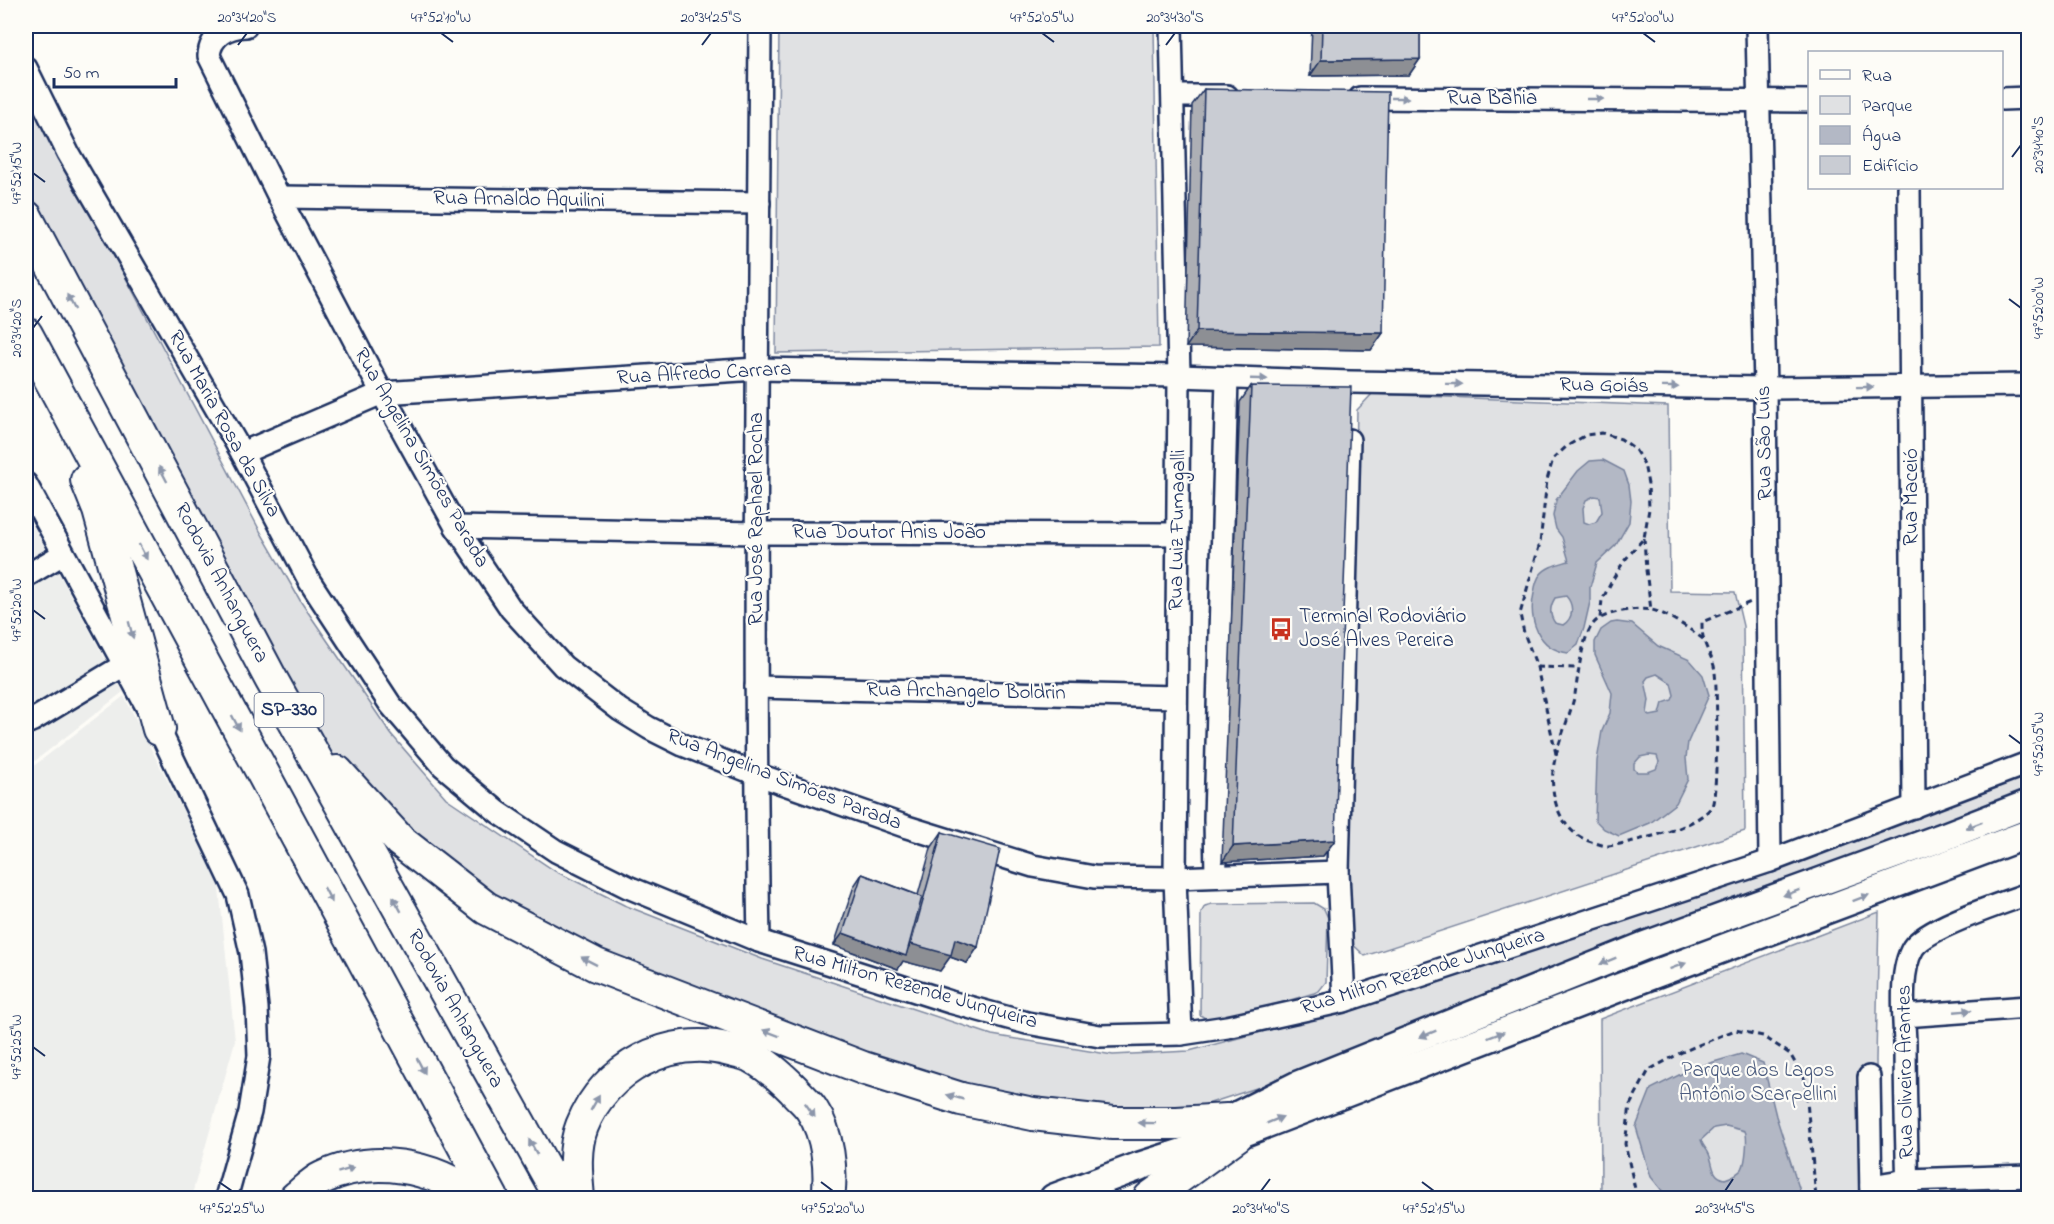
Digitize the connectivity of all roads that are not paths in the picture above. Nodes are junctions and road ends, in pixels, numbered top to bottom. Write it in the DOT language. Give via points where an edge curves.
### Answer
graph roads {
  1 [pos="246,26"];
  2 [pos="760,26"];
  3 [pos="1171,26"];
  4 [pos="1757,26"];
  5 [pos="26,68"];
  6 [pos="1174,96"];
  7 [pos="1244,97"];
  8 [pos="1337,97"];
  9 [pos="2028,98"];
  10 [pos="2003,99"];
  11 [pos="1759,101"];
  12 [pos="1808,101"];
  13 [pos="1909,189"];
  14 [pos="279,198"];
  15 [pos="759,203"];
  16 [pos="26,217"];
  17 [pos="32,345"];
  18 [pos="757,369"];
  19 [pos="1179,376"];
  20 [pos="1227,378"];
  21 [pos="1350,382"];
  22 [pos="2028,385"];
  23 [pos="1912,386"];
  24 [pos="1765,388"];
  25 [pos="382,393"];
  26 [pos="242,453"];
  27 [pos="26,484"];
  28 [pos="456,527"];
  29 [pos="756,533"];
  30 [pos="1178,534"];
  31 [pos="63,554"];
  32 [pos="26,576"];
  33 [pos="124,665"];
  34 [pos="271,679"];
  35 [pos="756,687"];
  36 [pos="1176,698"];
  37 [pos="26,723"];
  38 [pos="159,729"];
  39 [pos="2028,763"];
  40 [pos="443,766"];
  41 [pos="756,774"];
  42 [pos="2028,804"];
  43 [pos="1914,807"];
  44 [pos="2028,834"];
  45 [pos="1770,861"];
  46 [pos="1338,872"];
  47 [pos="1216,876"];
  48 [pos="1175,878"];
  49 [pos="2028,894"];
  50 [pos="759,941"];
  51 [pos="1344,1001"];
  52 [pos="2028,1007"];
  53 [pos="1904,1016"];
  54 [pos="1181,1034"];
  55 [pos="1869,1077"];
  56 [pos="1232,1128"];
  57 [pos="2028,1176"];
  58 [pos="1907,1189"];
  59 [pos="1871,1192"];
  60 [pos="226,1198"];
  61 [pos="297,1198"];
  62 [pos="476,1198"];
  63 [pos="492,1198"];
  64 [pos="561,1198"];
  65 [pos="578,1198"];
  66 [pos="828,1198"];
  67 [pos="1054,1198"];
  68 [pos="1150,1198"];
  1 -- 14 [label="street, Rua Angelina Simões Parada" via="224,31 215,39 209,56"];
  2 -- 15 [label="street, Rua José Raphael Rocha"];
  3 -- 6 [label="street, Rua Luiz Fumagalli"];
  4 -- 11 [label="street, Rua São Luís"];
  5 -- 26 [label="street, Rua Maria Rosa da Silva" via="68,153"];
  6 -- 7 [label="street"];
  6 -- 19 [label="street, Rua Luiz Fumagalli"];
  8 -- 11 [label="street, Rua Bahia, one-way"];
  9 -- 10 [label="street"];
  11 -- 12 [label="street, Rua Bahia"];
  11 -- 24 [label="street, Rua São Luís"];
  13 -- 23 [label="street, Rua Maceió"];
  14 -- 15 [label="street, Rua Arnaldo Aquilini"];
  14 -- 25 [label="street, Rua Angelina Simões Parada"];
  15 -- 18 [label="street, Rua José Raphael Rocha"];
  34 -- 16 [label="highway, Rodovia Anhanguera / SP-330, one-way"];
  17 -- 38 [label="highway, one-way" via="99,510"];
  17 -- 63 [label="highway, SP-330, one-way"];
  18 -- 19 [label="street, Rua Alfredo Carrara"];
  18 -- 25 [label="street, Rua Alfredo Carrara"];
  18 -- 29 [label="street, Rua José Raphael Rocha"];
  19 -- 20 [label="street, Rua Goiás"];
  19 -- 30 [label="street, Rua Luiz Fumagalli"];
  20 -- 21 [label="street, Rua Goiás, one-way"];
  20 -- 47 [label="street"];
  21 -- 24 [label="street, Rua Goiás, one-way"];
  21 -- 46 [label="street"];
  22 -- 23 [label="street, Rua Goiás"];
  24 -- 23 [label="street, Rua Goiás, one-way"];
  23 -- 43 [label="street, Rua Maceió"];
  24 -- 45 [label="street, Rua São Luís"];
  25 -- 26 [label="street, Rua Alfredo Carrara"];
  25 -- 28 [label="street, Rua Angelina Simões Parada"];
  26 -- 40 [label="street, Rua Maria Rosa da Silva" via="310,582 390,704"];
  27 -- 31 [label="street"];
  28 -- 29 [label="street, Rua Doutor Anis João"];
  28 -- 41 [label="street, Rua Angelina Simões Parada" via="511,609 563,666 593,691 649,728"];
  29 -- 30 [label="street, Rua Doutor Anis João"];
  29 -- 35 [label="street, Rua José Raphael Rocha"];
  30 -- 36 [label="street, Rua Luiz Fumagalli"];
  31 -- 32 [label="street"];
  31 -- 33 [label="street"];
  33 -- 37 [label="street"];
  33 -- 38 [label="street"];
  56 -- 34 [label="highway, one-way" via="1113,1123 1033,1114 961,1099 863,1068 596,965 486,908 400,841 338,773"];
  64 -- 34 [label="highway, Rodovia Anhanguera / SP-330, one-way"];
  35 -- 36 [label="street, Rua Archangelo Boldrin"];
  35 -- 41 [label="street, Rua José Raphael Rocha"];
  36 -- 48 [label="street, Rua Luiz Fumagalli"];
  38 -- 60 [label="street" via="237,895 251,953 258,1008 258,1056 250,1112"];
  39 -- 43 [label="street, Rua Milton Rezende Junqueira"];
  40 -- 50 [label="street, Rua Milton Rezende Junqueira" via="498,812 556,851 628,887"];
  41 -- 48 [label="street, Rua Angelina Simões Parada" via="1033,866 1094,877"];
  41 -- 50 [label="street, Rua José Raphael Rocha"];
  42 -- 56 [label="main road, one-way" via="1644,946 1298,1085"];
  43 -- 45 [label="street, Rua Milton Rezende Junqueira"];
  56 -- 44 [label="main road, one-way"];
  45 -- 51 [label="street, Rua Milton Rezende Junqueira"];
  46 -- 47 [label="street, Rua Angelina Simões Parada"];
  46 -- 51 [label="street"];
  47 -- 48 [label="street, Rua Angelina Simões Parada"];
  48 -- 54 [label="street, Rua Luiz Fumagalli"];
  49 -- 53 [label="street, Rua Oliveiro Arantes" via="1930,933 1914,946 1905,976"];
  50 -- 54 [label="street, Rua Milton Rezende Junqueira" via="1028,1023 1100,1036"];
  51 -- 54 [label="street, Rua Milton Rezende Junqueira"];
  53 -- 52 [label="street, one-way"];
  53 -- 58 [label="street, Rua Oliveiro Arantes"];
  55 -- 59 [label="street"];
  56 -- 67 [label="main road"];
  56 -- 68 [label="highway"];
  57 -- 58 [label="street"];
  58 -- 59 [label="street"];
  61 -- 62 [label="highway, one-way" via="320,1178 365,1164 416,1168 459,1185"];
  65 -- 66 [label="highway, one-way" via="575,1166 581,1127 601,1092 636,1061 674,1047 711,1045 750,1055 778,1074 813,1111 825,1141 831,1178"];
}
